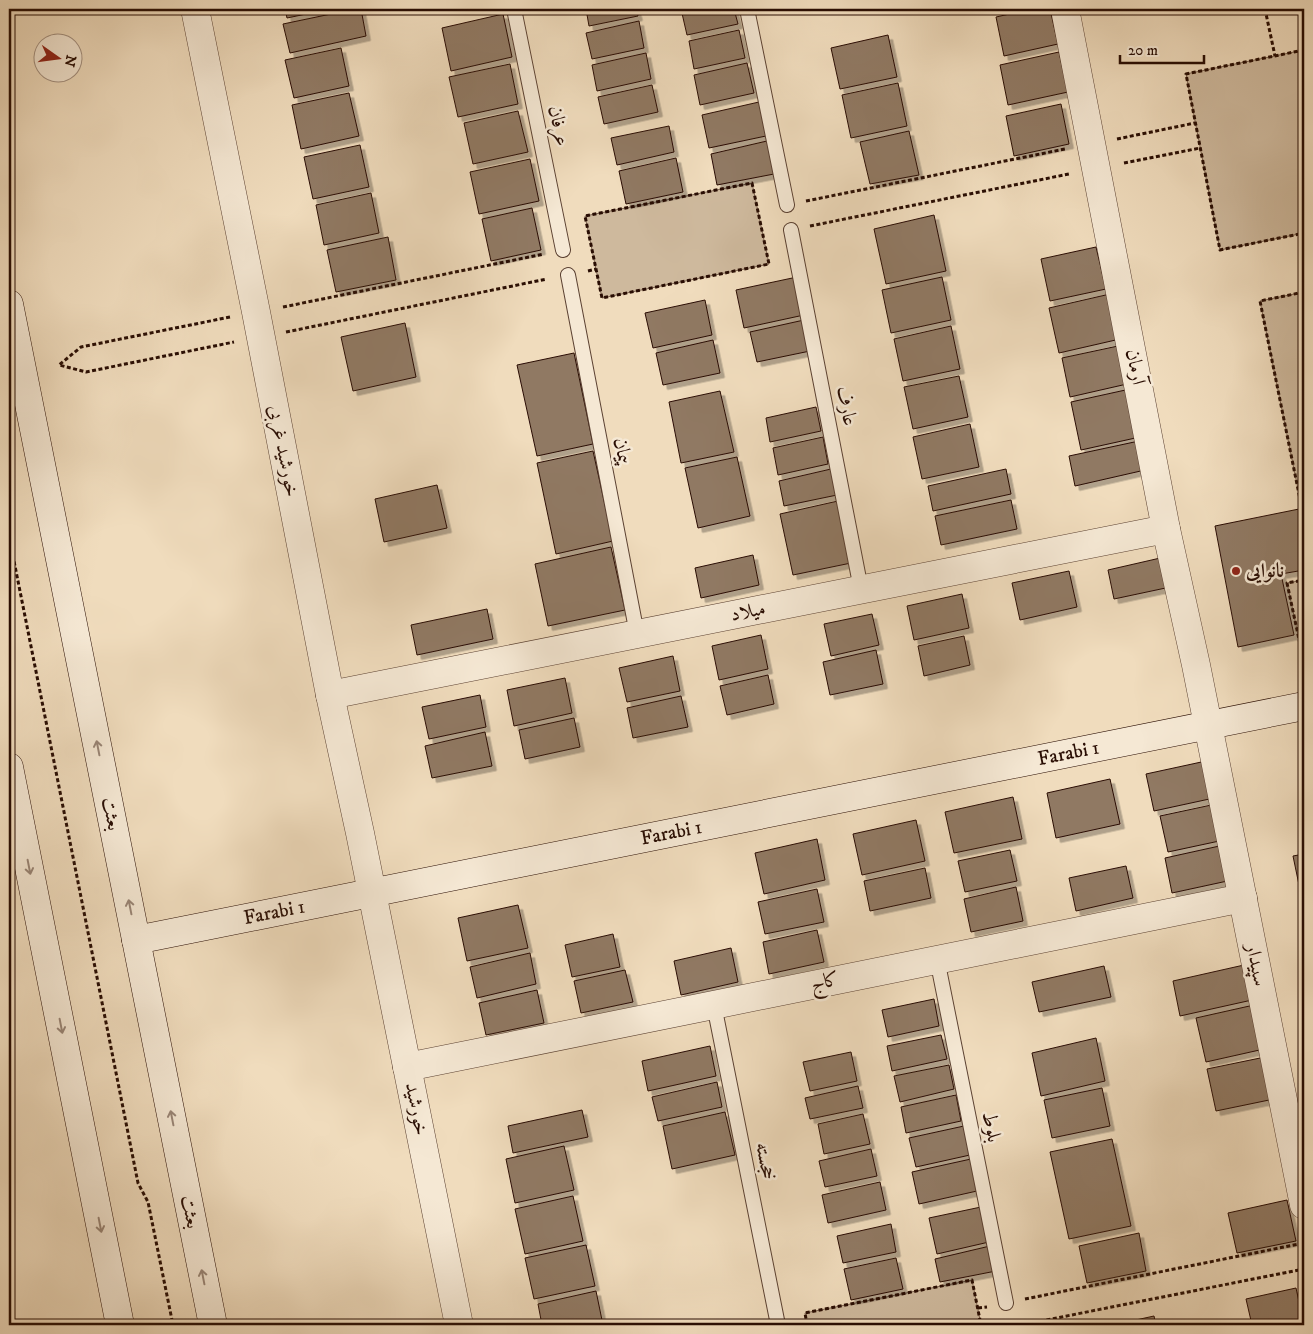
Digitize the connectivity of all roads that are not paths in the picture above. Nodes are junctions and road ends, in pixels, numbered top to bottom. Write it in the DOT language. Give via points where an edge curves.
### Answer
graph roads {
  1 [pos="195,9"];
  2 [pos="514,9"];
  3 [pos="747,9"];
  4 [pos="1064,9"];
  5 [pos="786,205"];
  6 [pos="791,230"];
  7 [pos="562,250"];
  8 [pos="568,275"];
  9 [pos="9,304"];
  10 [pos="1166,529"];
  11 [pos="861,590"];
  12 [pos="637,634"];
  13 [pos="330,695"];
  14 [pos="1304,706"];
  15 [pos="1208,725"];
  16 [pos="9,768"];
  17 [pos="372,893"];
  18 [pos="1243,898"];
  19 [pos="136,940"];
  20 [pos="937,960"];
  21 [pos="714,1005"];
  22 [pos="407,1067"];
  23 [pos="1304,1205"];
  24 [pos="1006,1303"];
  25 [pos="120,1325"];
  26 [pos="213,1325"];
  27 [pos="459,1325"];
  28 [pos="778,1325"];
  1 -- 13 [label="street, خورشید غربی"];
  2 -- 7 [label="lane, عرفان"];
  3 -- 5 [label="lane"];
  4 -- 10 [label="street, آرمان"];
  6 -- 11 [label="lane, عارف"];
  8 -- 12 [label="lane, پیمان"];
  19 -- 9 [label="street, بعثت, one-way"];
  10 -- 11 [label="street, میلاد"];
  10 -- 15 [label="street, آرمان"];
  11 -- 12 [label="street, میلاد"];
  12 -- 13 [label="street, میلاد"];
  13 -- 17 [label="street, خورشید غربی"];
  14 -- 15 [label="street, Farabi 1"];
  15 -- 17 [label="street, Farabi 1"];
  15 -- 18 [label="street, سپیدار"];
  16 -- 25 [label="street, one-way"];
  17 -- 19 [label="street, Farabi 1"];
  17 -- 22 [label="street, خورشید"];
  18 -- 20 [label="street, کاج"];
  18 -- 23 [label="street, سپیدار"];
  26 -- 19 [label="street, بعثت, one-way"];
  20 -- 21 [label="street, کاج"];
  20 -- 24 [label="lane, بلوط"];
  21 -- 22 [label="street, کاج"];
  21 -- 28 [label="lane, خجسته"];
  22 -- 27 [label="street, خورشید"];
}
